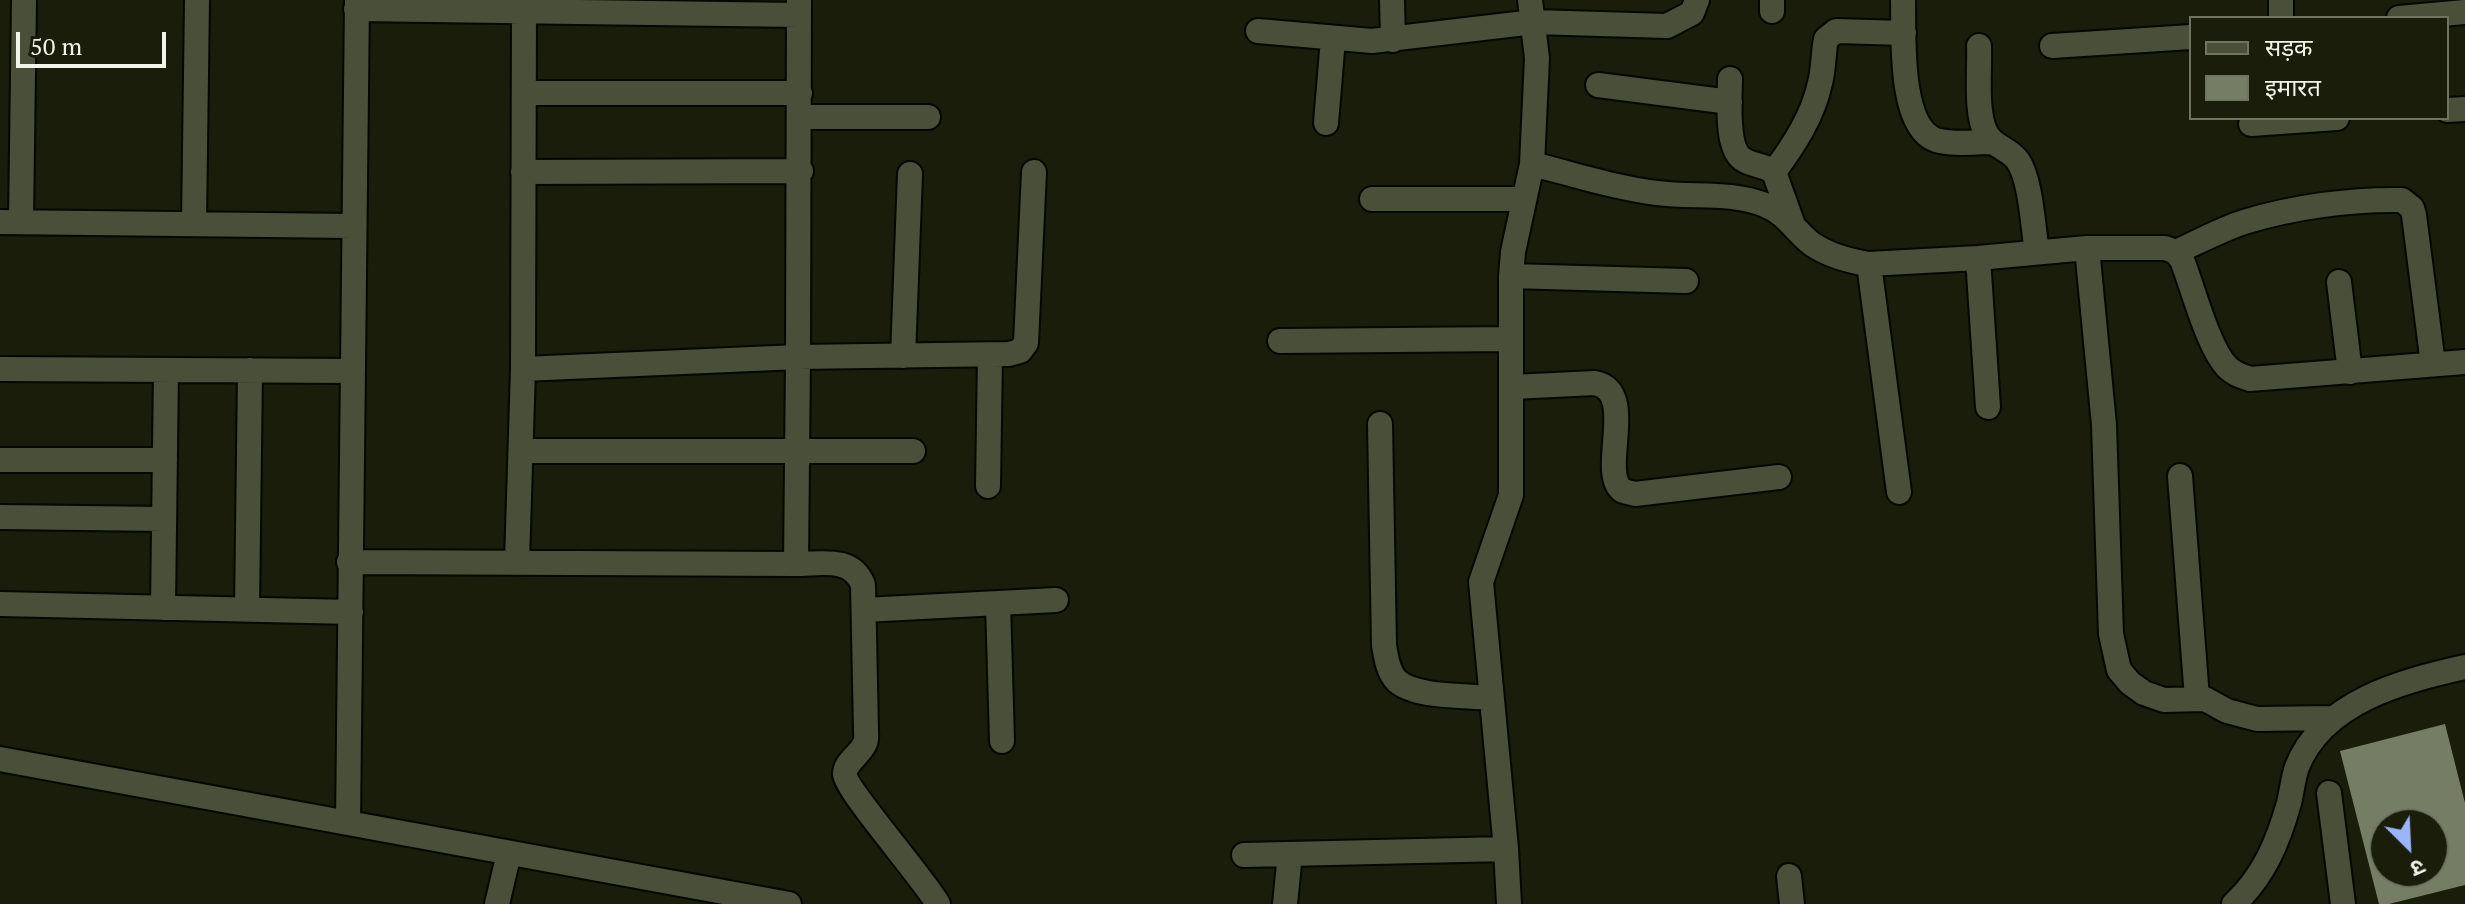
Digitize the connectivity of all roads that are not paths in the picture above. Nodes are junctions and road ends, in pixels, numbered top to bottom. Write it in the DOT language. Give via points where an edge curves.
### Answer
graph roads {
  1 [pos="24,0"];
  2 [pos="197,0"];
  3 [pos="1392,0"];
  4 [pos="1697,0"];
  5 [pos="1903,0"];
  6 [pos="356,5"];
  7 [pos="699,8"];
  8 [pos="799,8"];
  9 [pos="1532,11"];
  10 [pos="524,12"];
  11 [pos="2465,12"];
  12 [pos="2421,16"];
  13 [pos="1258,31"];
  14 [pos="1904,33"];
  15 [pos="2189,37"];
  16 [pos="1333,39"];
  17 [pos="1393,40"];
  18 [pos="1979,46"];
  19 [pos="2052,46"];
  20 [pos="1598,85"];
  21 [pos="524,93"];
  22 [pos="800,105"];
  23 [pos="928,117"];
  24 [pos="2308,120"];
  25 [pos="1326,123"];
  26 [pos="2251,124"];
  27 [pos="1992,142"];
  28 [pos="1532,164"];
  29 [pos="801,171"];
  30 [pos="523,172"];
  31 [pos="1034,172"];
  32 [pos="1774,172"];
  33 [pos="910,174"];
  34 [pos="1372,199"];
  35 [pos="1523,199"];
  36 [pos="10,222"];
  37 [pos="194,224"];
  38 [pos="1793,225"];
  39 [pos="354,226"];
  40 [pos="2087,248"];
  41 [pos="2037,252"];
  42 [pos="2176,252"];
  43 [pos="1978,258"];
  44 [pos="1869,264"];
  45 [pos="1511,276"];
  46 [pos="1686,281"];
  47 [pos="2339,282"];
  48 [pos="1510,339"];
  49 [pos="1280,341"];
  50 [pos="990,355"];
  51 [pos="903,356"];
  52 [pos="798,357"];
  53 [pos="2465,362"];
  54 [pos="2433,364"];
  55 [pos="0,369"];
  56 [pos="523,369"];
  57 [pos="166,370"];
  58 [pos="250,370"];
  59 [pos="353,371"];
  60 [pos="2350,372"];
  61 [pos="1512,387"];
  62 [pos="1988,407"];
  63 [pos="1380,424"];
  64 [pos="522,451"];
  65 [pos="797,451"];
  66 [pos="913,451"];
  67 [pos="0,460"];
  68 [pos="165,460"];
  69 [pos="2180,476"];
  70 [pos="1779,477"];
  71 [pos="988,486"];
  72 [pos="1899,492"];
  73 [pos="0,517"];
  74 [pos="164,519"];
  75 [pos="349,562"];
  76 [pos="517,562"];
  77 [pos="796,564"];
  78 [pos="1056,600"];
  79 [pos="998,603"];
  80 [pos="0,604"];
  81 [pos="163,608"];
  82 [pos="247,609"];
  83 [pos="864,610"];
  84 [pos="351,612"];
  85 [pos="2465,667"];
  86 [pos="1490,698"];
  87 [pos="2197,698"];
  88 [pos="2333,718"];
  89 [pos="1002,741"];
  90 [pos="0,759"];
  91 [pos="2329,793"];
  92 [pos="348,823"];
  93 [pos="1506,849"];
  94 [pos="509,853"];
  95 [pos="1290,854"];
  96 [pos="1244,855"];
  97 [pos="1789,876"];
  98 [pos="497,904"];
  99 [pos="789,904"];
  100 [pos="938,904"];
  101 [pos="1285,904"];
  102 [pos="1509,904"];
  103 [pos="1792,904"];
  104 [pos="2234,904"];
  105 [pos="2343,904"];
  1 -- 36 [label="street"];
  2 -- 37 [label="street"];
  3 -- 17 [label="street"];
  4 -- 9 [label="street" via="1692,13 1667,26"];
  5 -- 14 [label="street"];
  6 -- 10 [label="street"];
  6 -- 39 [label="street"];
  7 -- 8 [label="street"];
  7 -- 10 [label="street"];
  8 -- 22 [label="street"];
  9 -- 17 [label="street"];
  9 -- 28 [label="street" via="1537,58"];
  10 -- 21 [label="street"];
  11 -- 12 [label="street"];
  13 -- 16 [label="street"];
  14 -- 27 [label="street" via="1907,89 1927,135 1936,140"];
  14 -- 32 [label="street" via="1830,33 1811,109"];
  15 -- 19 [label="street"];
  16 -- 17 [label="street"];
  16 -- 25 [label="street"];
  18 -- 27 [label="street" via="1982,120"];
  20 -- 32 [label="street" via="1730,90 1733,149 1744,160"];
  21 -- 22 [label="street"];
  21 -- 30 [label="street"];
  22 -- 23 [label="street"];
  22 -- 29 [label="street"];
  24 -- 26 [label="street"];
  27 -- 41 [label="street" via="2017,159 2024,172"];
  28 -- 35 [label="street"];
  28 -- 38 [label="street" via="1658,194 1743,199 1780,212"];
  29 -- 30 [label="street"];
  29 -- 52 [label="street"];
  30 -- 56 [label="street"];
  31 -- 50 [label="street" via="1026,343 1020,351"];
  32 -- 38 [label="street"];
  33 -- 51 [label="street"];
  34 -- 35 [label="street"];
  35 -- 45 [label="street"];
  36 -- 37 [label="street"];
  37 -- 39 [label="street"];
  38 -- 44 [label="street" via="1833,255"];
  39 -- 59 [label="street"];
  40 -- 41 [label="street"];
  40 -- 42 [label="street"];
  40 -- 87 [label="street" via="2104,425 2114,652 2119,670 2144,693 2164,700"];
  41 -- 43 [label="street"];
  42 -- 54 [label="street" via="2243,222 2285,212 2402,200 2414,215"];
  42 -- 60 [label="street" via="2216,352 2235,374 2250,379"];
  43 -- 44 [label="street"];
  43 -- 62 [label="street"];
  44 -- 72 [label="street"];
  45 -- 46 [label="street"];
  45 -- 48 [label="street"];
  47 -- 60 [label="street"];
  48 -- 49 [label="street"];
  48 -- 61 [label="street"];
  50 -- 51 [label="street"];
  50 -- 71 [label="street"];
  51 -- 52 [label="street"];
  52 -- 56 [label="street"];
  52 -- 65 [label="street"];
  53 -- 54 [label="street"];
  54 -- 60 [label="street"];
  55 -- 57 [label="street"];
  56 -- 64 [label="street"];
  57 -- 58 [label="street"];
  57 -- 68 [label="street"];
  58 -- 59 [label="street"];
  58 -- 82 [label="street"];
  59 -- 75 [label="street"];
  61 -- 70 [label="street" via="1606,385 1615,406 1615,470 1623,491 1635,494"];
  61 -- 86 [label="street" via="1511,495 1481,582"];
  63 -- 86 [label="street" via="1384,645 1389,668 1397,681 1417,691"];
  64 -- 65 [label="street"];
  64 -- 76 [label="street"];
  65 -- 66 [label="street"];
  65 -- 77 [label="street"];
  67 -- 68 [label="street"];
  68 -- 74 [label="street"];
  69 -- 87 [label="street"];
  73 -- 74 [label="street"];
  74 -- 81 [label="street"];
  75 -- 76 [label="street"];
  75 -- 84 [label="street"];
  76 -- 77 [label="street"];
  77 -- 83 [label="street" via="853,568 863,585"];
  78 -- 79 [label="street"];
  79 -- 83 [label="street"];
  79 -- 89 [label="street"];
  80 -- 81 [label="street"];
  81 -- 82 [label="street"];
  82 -- 84 [label="street"];
  83 -- 100 [label="street" via="865,743 845,776"];
  84 -- 92 [label="street"];
  85 -- 88 [label="street" via="2400,685"];
  86 -- 93 [label="street"];
  87 -- 88 [label="street" via="2257,719"];
  88 -- 104 [label="street" via="2313,737 2297,767 2278,839 2263,871"];
  90 -- 92 [label="street"];
  91 -- 105 [label="street"];
  92 -- 94 [label="street"];
  93 -- 95 [label="street"];
  93 -- 102 [label="street"];
  94 -- 98 [label="street"];
  94 -- 99 [label="street"];
  95 -- 96 [label="street"];
  95 -- 101 [label="street"];
  97 -- 103 [label="street"];
}
